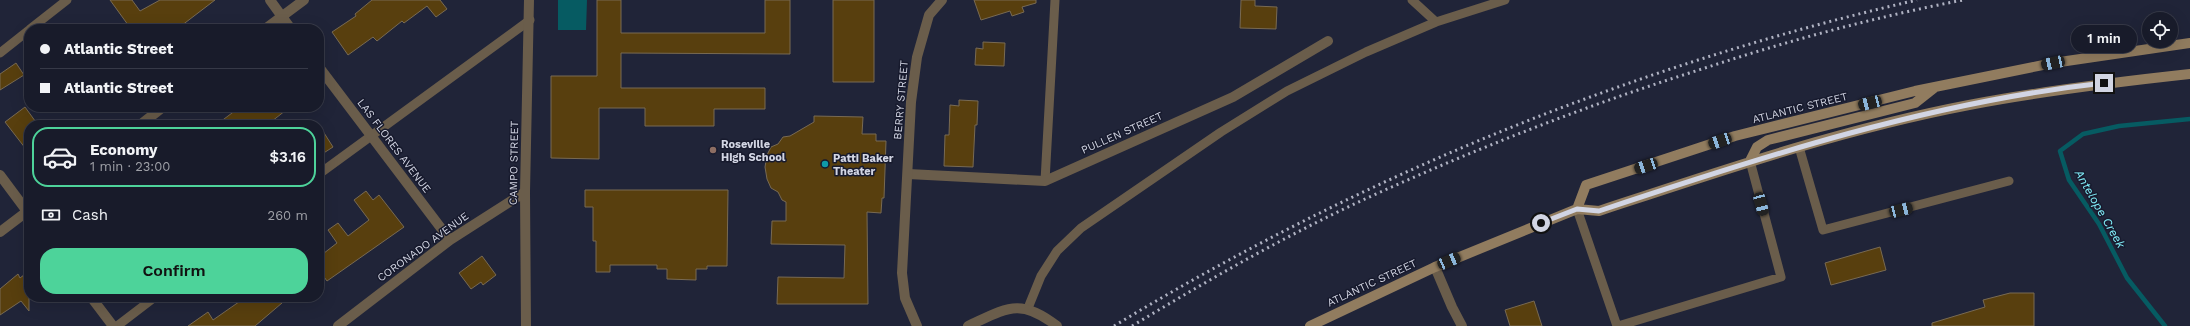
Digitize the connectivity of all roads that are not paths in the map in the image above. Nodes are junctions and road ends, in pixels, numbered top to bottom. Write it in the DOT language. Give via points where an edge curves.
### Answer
graph roads {
  1 [pos="67,0"];
  2 [pos="270,0"];
  3 [pos="304,0"];
  4 [pos="529,0"];
  5 [pos="942,0"];
  6 [pos="1054,0"];
  7 [pos="1412,0"];
  8 [pos="1505,0"];
  9 [pos="281,17"];
  10 [pos="530,20"];
  11 [pos="1436,22"];
  12 [pos="36,24"];
  13 [pos="272,24"];
  14 [pos="286,24"];
  15 [pos="24,34"];
  16 [pos="1328,41"];
  17 [pos="2190,43"];
  18 [pos="0,53"];
  19 [pos="324,74"];
  20 [pos="2190,74"];
  21 [pos="1935,87"];
  22 [pos="157,112"];
  23 [pos="146,120"];
  24 [pos="370,135"];
  25 [pos="1799,147"];
  26 [pos="1750,161"];
  27 [pos="324,170"];
  28 [pos="908,174"];
  29 [pos="0,175"];
  30 [pos="1045,182"];
  31 [pos="2009,182"];
  32 [pos="525,192"];
  33 [pos="24,207"];
  34 [pos="1577,209"];
  35 [pos="24,215"];
  36 [pos="0,232"];
  37 [pos="450,240"];
  38 [pos="1435,267"];
  39 [pos="95,302"];
  40 [pos="148,302"];
  41 [pos="1028,308"];
  42 [pos="1046,321"];
  43 [pos="113,326"];
  44 [pos="117,326"];
  45 [pos="338,326"];
  46 [pos="526,326"];
  47 [pos="916,326"];
  48 [pos="968,326"];
  49 [pos="1057,326"];
  50 [pos="1310,326"];
  51 [pos="1462,326"];
  52 [pos="1617,326"];
  1 -- 12 [label="lane"];
  2 -- 9 [label="street"];
  3 -- 9 [label="street"];
  4 -- 10 [label="street, CAMPO STREET"];
  5 -- 28 [label="street, BERRY STREET" via="929,15 917,57 911,102"];
  6 -- 30 [label="lane"];
  7 -- 11 [label="lane"];
  8 -- 11 [label="lane"];
  9 -- 13 [label="street"];
  9 -- 14 [label="street"];
  10 -- 24 [label="lane"];
  10 -- 32 [label="street, CAMPO STREET"];
  11 -- 41 [label="lane" via="1366,52 1287,91 1140,187 1082,228 1057,251 1041,276"];
  15 -- 18 [label="lane"];
  16 -- 30 [label="street, PULLEN STREET" via="1233,97"];
  17 -- 21 [label="main road, ATLANTIC STREET" via="2053,63"];
  19 -- 24 [label="street, LAS FLORES AVENUE"];
  20 -- 25 [label="main road, ATLANTIC STREET" via="2090,85 1968,105"];
  21 -- 26 [label="main road" via="1915,103 1768,140 1757,147"];
  21 -- 34 [label="main road, ATLANTIC STREET" via="1735,136 1586,186"];
  22 -- 23 [label="street"];
  24 -- 27 [label="lane"];
  24 -- 37 [label="street, LAS FLORES AVENUE"];
  25 -- 26 [label="main road, ATLANTIC STREET"];
  25 -- 31 [label="lane" via="1823,230"];
  26 -- 34 [label="main road, ATLANTIC STREET" via="1599,211"];
  26 -- 52 [label="lane" via="1781,277"];
  28 -- 30 [label="street, PULLEN STREET"];
  28 -- 47 [label="street, BERRY STREET" via="902,273 905,298"];
  29 -- 33 [label="street"];
  32 -- 37 [label="street, CORONADO AVENUE"];
  32 -- 46 [label="street, CAMPO STREET"];
  34 -- 38 [label="main road, ATLANTIC STREET"];
  34 -- 52 [label="lane"];
  35 -- 36 [label="street"];
  37 -- 45 [label="street, CORONADO AVENUE"];
  38 -- 50 [label="main road, ATLANTIC STREET"];
  38 -- 51 [label="street"];
  39 -- 43 [label="street"];
  40 -- 44 [label="lane"];
  41 -- 42 [label="street"];
  41 -- 48 [label="street" via="1015,307 1000,311"];
  42 -- 49 [label="street"];
}
